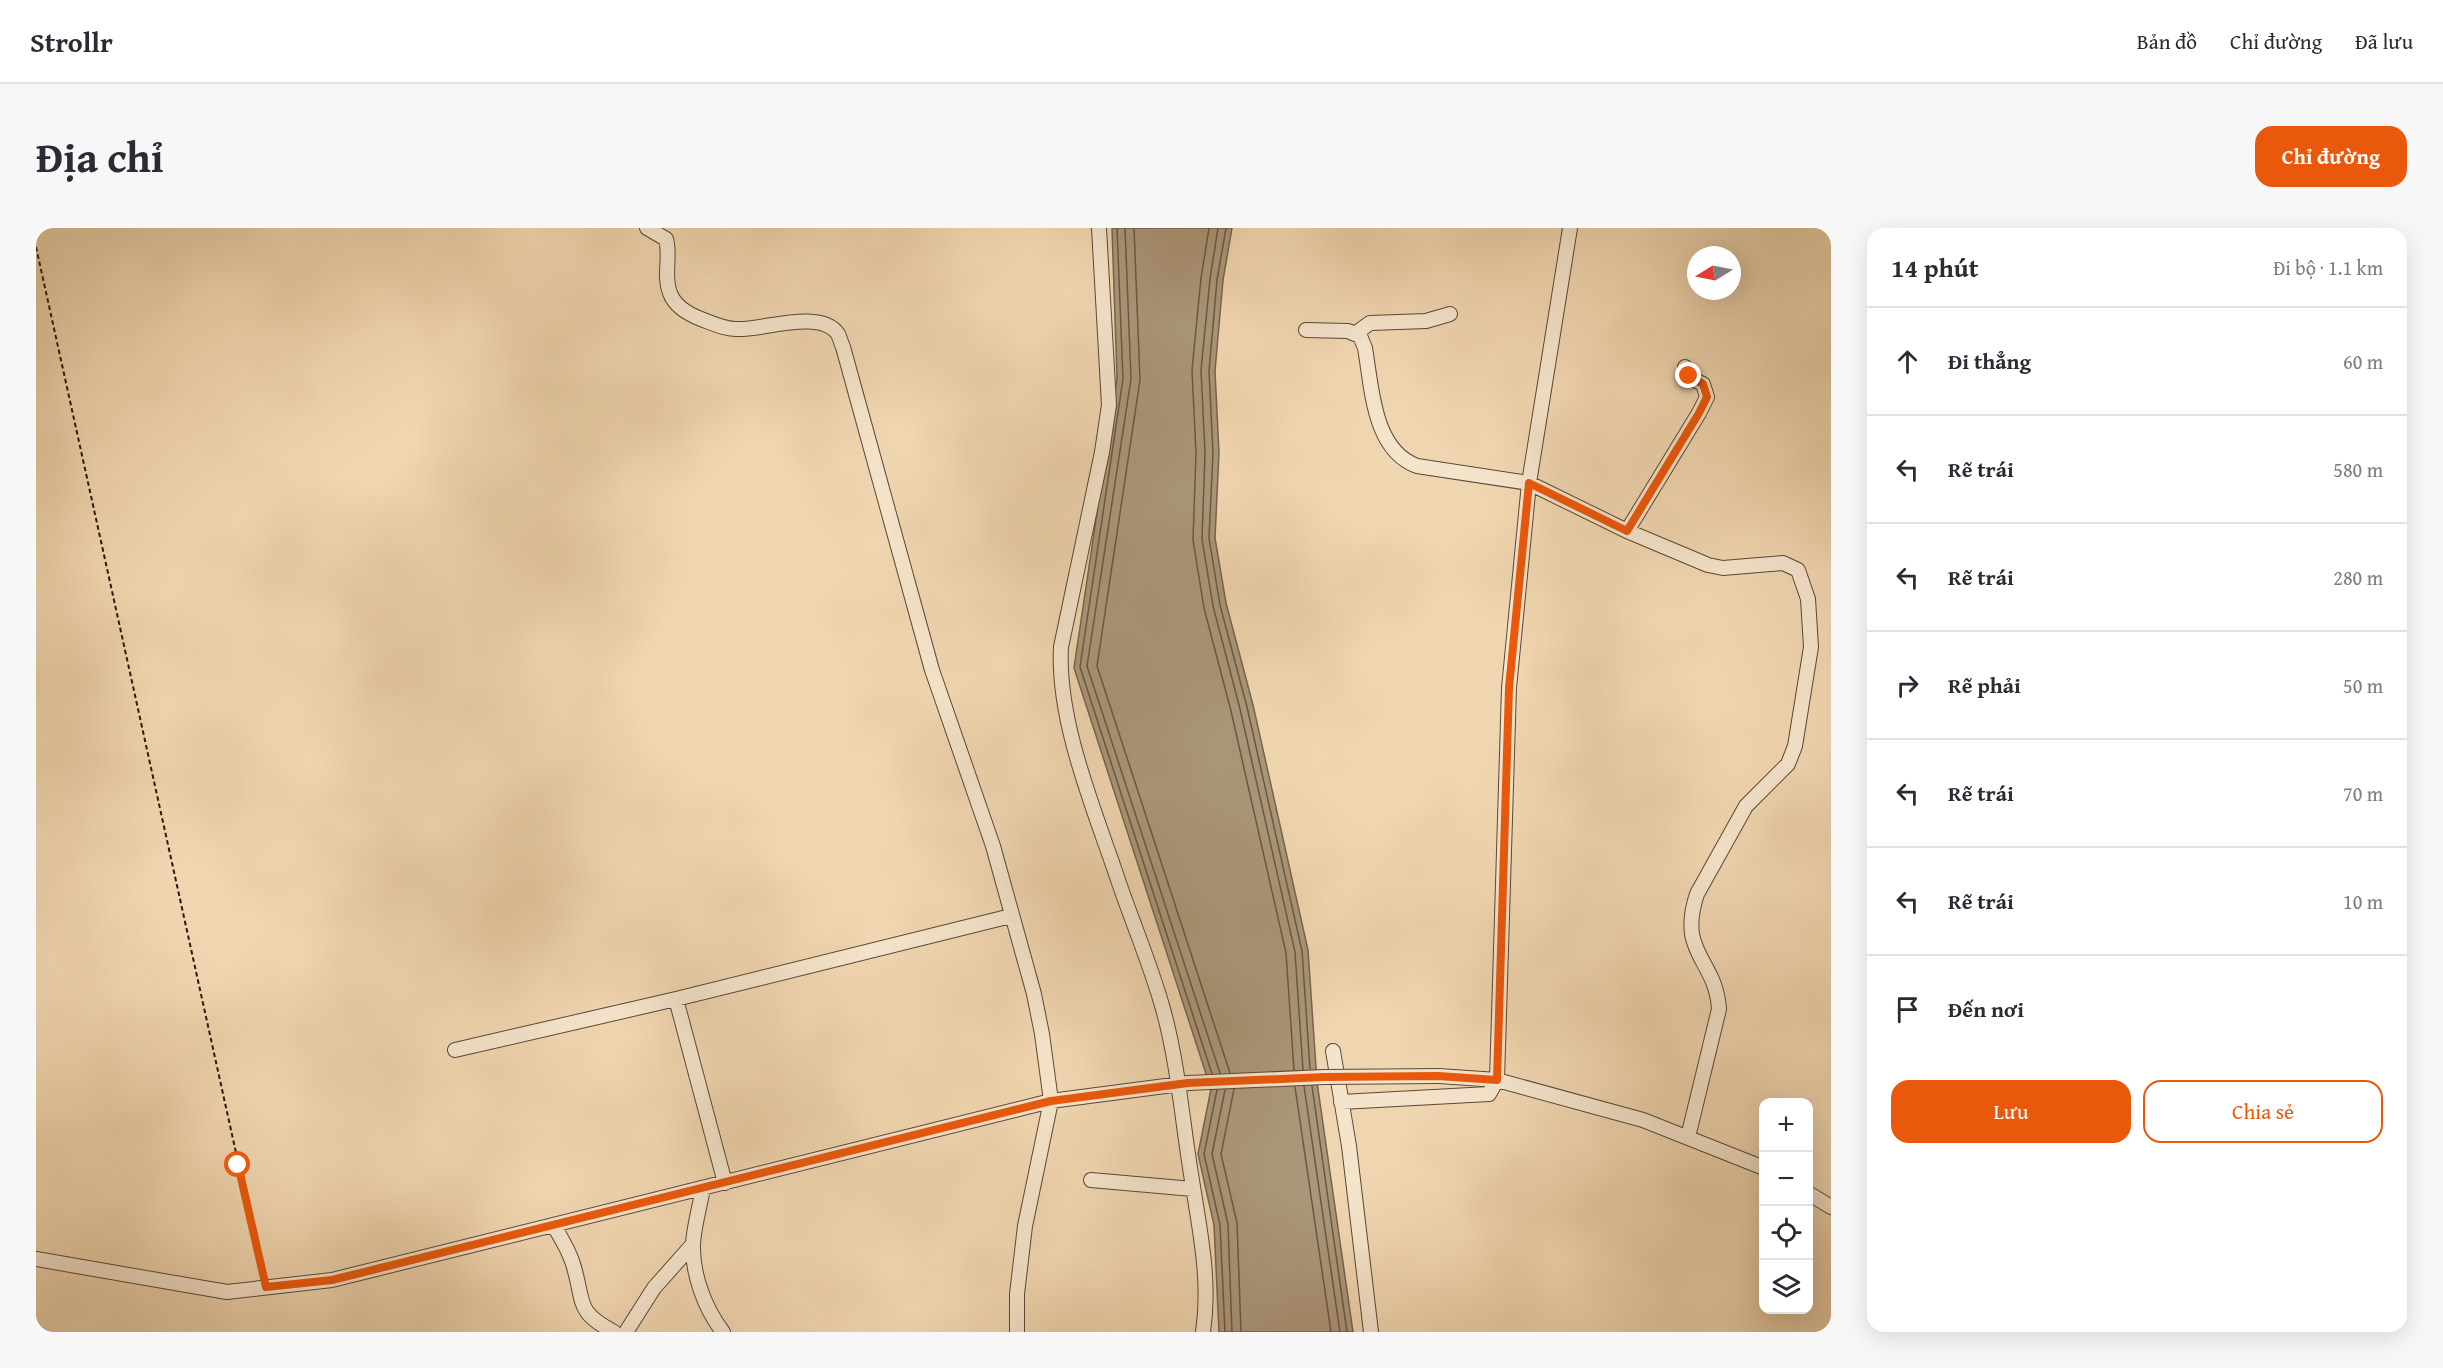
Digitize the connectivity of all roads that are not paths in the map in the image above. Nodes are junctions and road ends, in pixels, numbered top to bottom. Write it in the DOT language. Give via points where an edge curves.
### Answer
graph roads {
  1 [pos="647,228"];
  2 [pos="1100,228"];
  3 [pos="1570,228"];
  4 [pos="661,231"];
  5 [pos="1450,314"];
  6 [pos="1306,330"];
  7 [pos="1356,333"];
  8 [pos="1685,367"];
  9 [pos="1529,483"];
  10 [pos="1627,531"];
  11 [pos="1011,916"];
  12 [pos="676,999"];
  13 [pos="455,1050"];
  14 [pos="1333,1051"];
  15 [pos="1497,1080"];
  16 [pos="1184,1084"];
  17 [pos="1051,1101"];
  18 [pos="1341,1102"];
  19 [pos="1688,1137"];
  20 [pos="1759,1166"];
  21 [pos="1091,1180"];
  22 [pos="725,1183"];
  23 [pos="703,1188"];
  24 [pos="1193,1189"];
  25 [pos="1813,1196"];
  26 [pos="1831,1207"];
  27 [pos="554,1226"];
  28 [pos="693,1244"];
  29 [pos="36,1259"];
  30 [pos="614,1332"];
  31 [pos="626,1332"];
  32 [pos="723,1332"];
  33 [pos="1017,1332"];
  34 [pos="1203,1332"];
  35 [pos="1371,1332"];
  1 -- 4 [label="street"];
  2 -- 16 [label="street" via="1109,405 1061,648 1060,673 1072,738"];
  3 -- 9 [label="street"];
  4 -- 11 [label="street" via="668,247 670,294 689,314 737,330 792,322 830,326 838,334 932,670 993,846"];
  5 -- 7 [label="street" via="1426,321 1370,322"];
  6 -- 7 [label="street"];
  7 -- 9 [label="street" via="1365,348 1381,428 1404,461"];
  8 -- 10 [label="street" via="1692,379 1703,384 1707,397"];
  9 -- 10 [label="street"];
  9 -- 15 [label="street" via="1509,688"];
  10 -- 19 [label="street" via="1715,567 1791,565 1798,570 1805,587 1810,620 1811,648 1792,757 1746,806 1692,908 1692,941 1713,980 1719,1009"];
  11 -- 12 [label="street"];
  11 -- 17 [label="street" via="1034,994"];
  12 -- 13 [label="street"];
  12 -- 22 [label="street"];
  14 -- 18 [label="street"];
  15 -- 16 [label="street, bridge" via="1324,1077"];
  15 -- 18 [label="street" via="1489,1094"];
  15 -- 19 [label="street" via="1642,1120"];
  16 -- 17 [label="street"];
  16 -- 24 [label="street"];
  17 -- 22 [label="street"];
  17 -- 33 [label="street" via="1025,1226 1018,1277"];
  18 -- 35 [label="street"];
  19 -- 20 [label="street"];
  21 -- 24 [label="street"];
  22 -- 23 [label="street"];
  23 -- 27 [label="street"];
  23 -- 28 [label="street"];
  24 -- 34 [label="street" via="1205,1283"];
  25 -- 26 [label="street"];
  27 -- 29 [label="street" via="332,1280 227,1292"];
  27 -- 30 [label="street" via="569,1254 582,1304 595,1322"];
  28 -- 31 [label="street" via="654,1288"];
  28 -- 32 [label="street" via="701,1290"];
}
